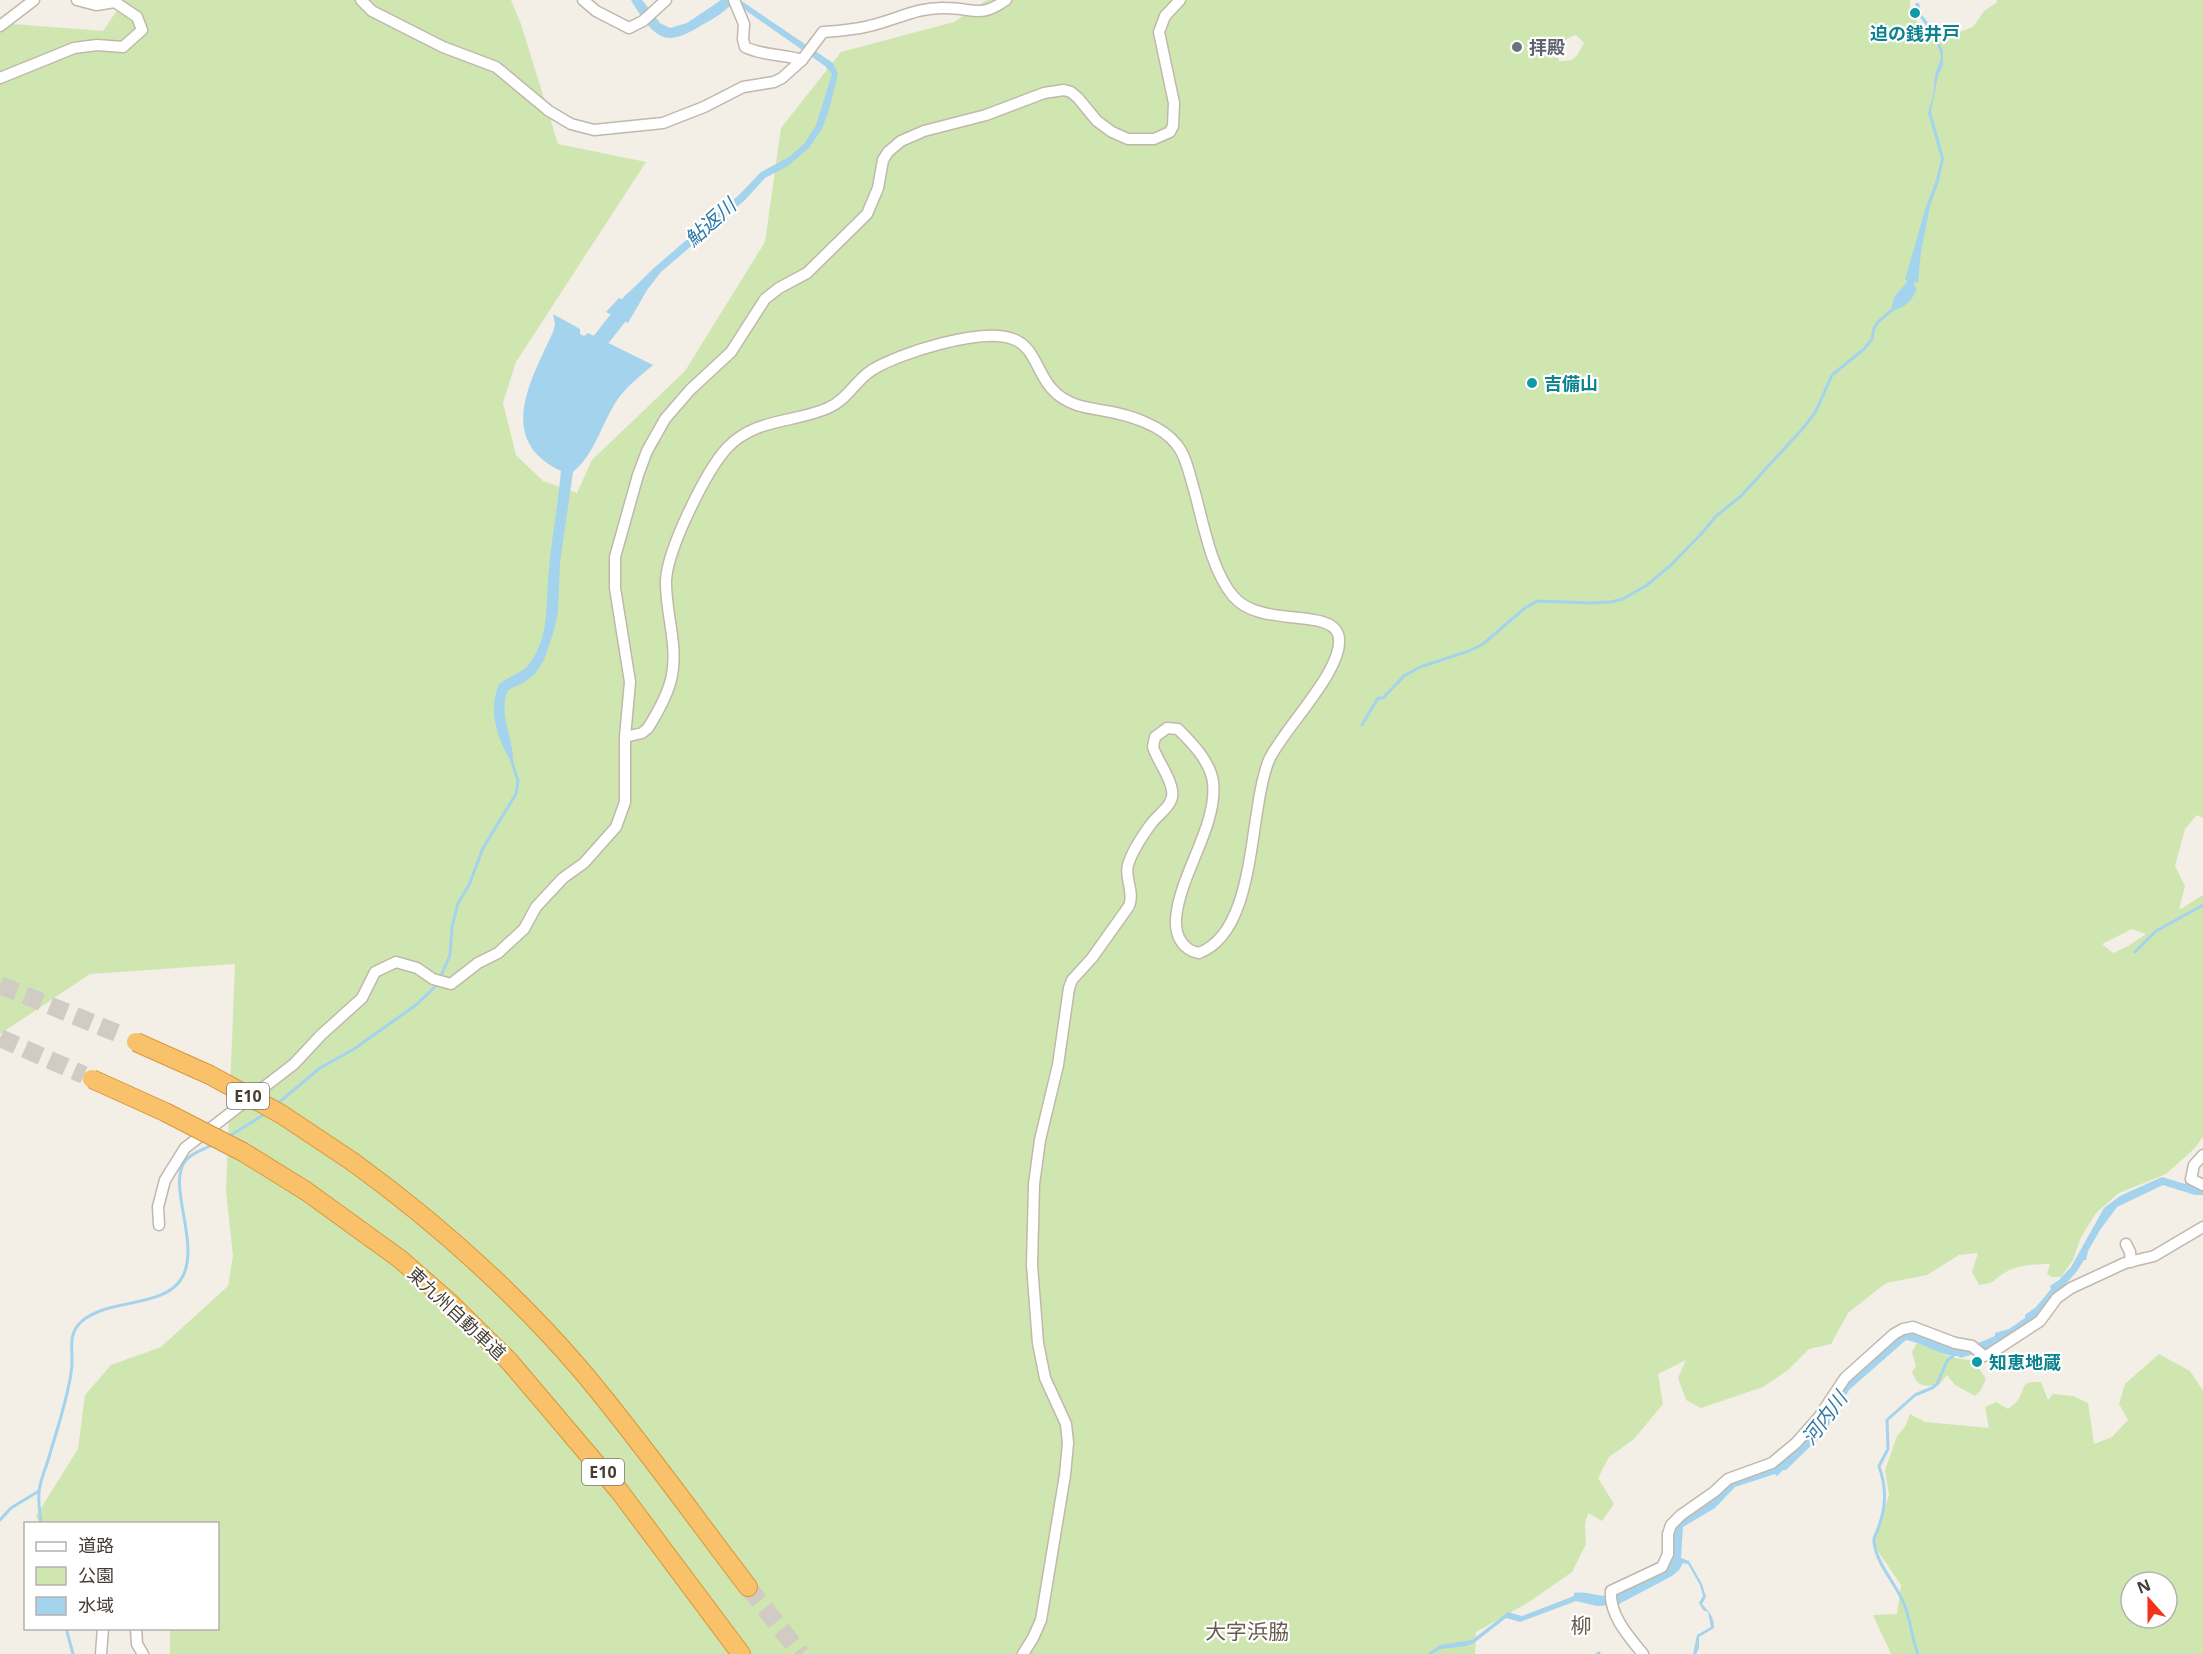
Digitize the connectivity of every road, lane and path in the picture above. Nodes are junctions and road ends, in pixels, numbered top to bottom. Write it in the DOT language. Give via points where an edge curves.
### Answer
graph roads {
  1 [pos="34,0"];
  2 [pos="77,0"];
  3 [pos="361,0"];
  4 [pos="583,0"];
  5 [pos="666,0"];
  6 [pos="1006,0"];
  7 [pos="1180,0"];
  8 [pos="735,5"];
  9 [pos="0,26"];
  10 [pos="807,54"];
  11 [pos="0,78"];
  12 [pos="625,737"];
  13 [pos="130,1039"];
  14 [pos="88,1077"];
  15 [pos="2203,1155"];
  16 [pos="2203,1185"];
  17 [pos="159,1225"];
  18 [pos="2203,1227"];
  19 [pos="2126,1244"];
  20 [pos="2131,1262"];
  21 [pos="748,1587"];
  22 [pos="103,1630"];
  23 [pos="136,1630"];
  24 [pos="101,1654"];
  25 [pos="143,1654"];
  26 [pos="741,1654"];
  27 [pos="1023,1654"];
  28 [pos="1643,1654"];
  1 -- 9 [label="street"];
  2 -- 11 [label="street" via="96,5 115,2 137,17 142,30 123,47 74,48"];
  3 -- 10 [label="street" via="372,11 443,47 496,67 549,111 571,124 594,130 663,123 743,87 774,82"];
  4 -- 5 [label="street" via="624,27 634,27"];
  6 -- 10 [label="street" via="981,12 916,10 867,27 823,32"];
  7 -- 12 [label="street" via="1165,16 1159,32 1174,103 1170,132 1154,139 1128,139 1097,121 1078,98 1064,90 1044,93 901,141 883,159 878,188 867,214 807,273 765,299 731,352 665,419 638,475 615,557 615,588 630,682"];
  8 -- 10 [label="street" via="744,24 745,47 791,57"];
  12 -- 17 [label="street" via="625,802 616,827 585,863 563,878 536,907 524,929 498,953 451,984 396,962 375,972 362,998 294,1064 185,1148 165,1180 158,1207"];
  12 -- 27 [label="street" via="648,728 670,684 673,656 666,590 669,561 696,498 728,447 757,427 833,406 882,365 967,338 1014,339 1030,352 1044,381 1061,398 1133,418 1167,435 1181,451 1211,551 1236,600 1260,613 1315,619 1337,630 1339,649 1333,665 1269,760 1242,895 1227,930 1199,954 1187,949 1176,928 1178,909 1212,800 1213,780 1184,735 1178,729 1167,728 1155,737 1153,747 1167,775 1171,800 1149,826 1129,861 1129,906 1069,988 1036,1167 1032,1238 1038,1343 1045,1378 1066,1424 1068,1454 1041,1620"];
  13 -- 21 [label="highway, E10, bridge" via="210,1075 281,1114 385,1185 462,1249 582,1371"];
  14 -- 26 [label="highway, 東九州自動車道 / E10, bridge" via="243,1152 306,1191 400,1259 449,1302 509,1361 620,1492"];
  15 -- 16 [label="street" via="2194,1165 2191,1179"];
  18 -- 20 [label="street" via="2154,1256"];
  19 -- 20 [label="street"];
  20 -- 28 [label="street" via="2071,1288 2057,1298 2040,1321 1988,1355 1913,1327 1894,1334 1845,1378 1819,1417 1788,1450 1772,1463 1728,1479 1671,1525 1668,1554 1662,1567 1611,1591 1611,1600 1627,1633"];
  22 -- 24 [label="street"];
  23 -- 25 [label="street"];
}
